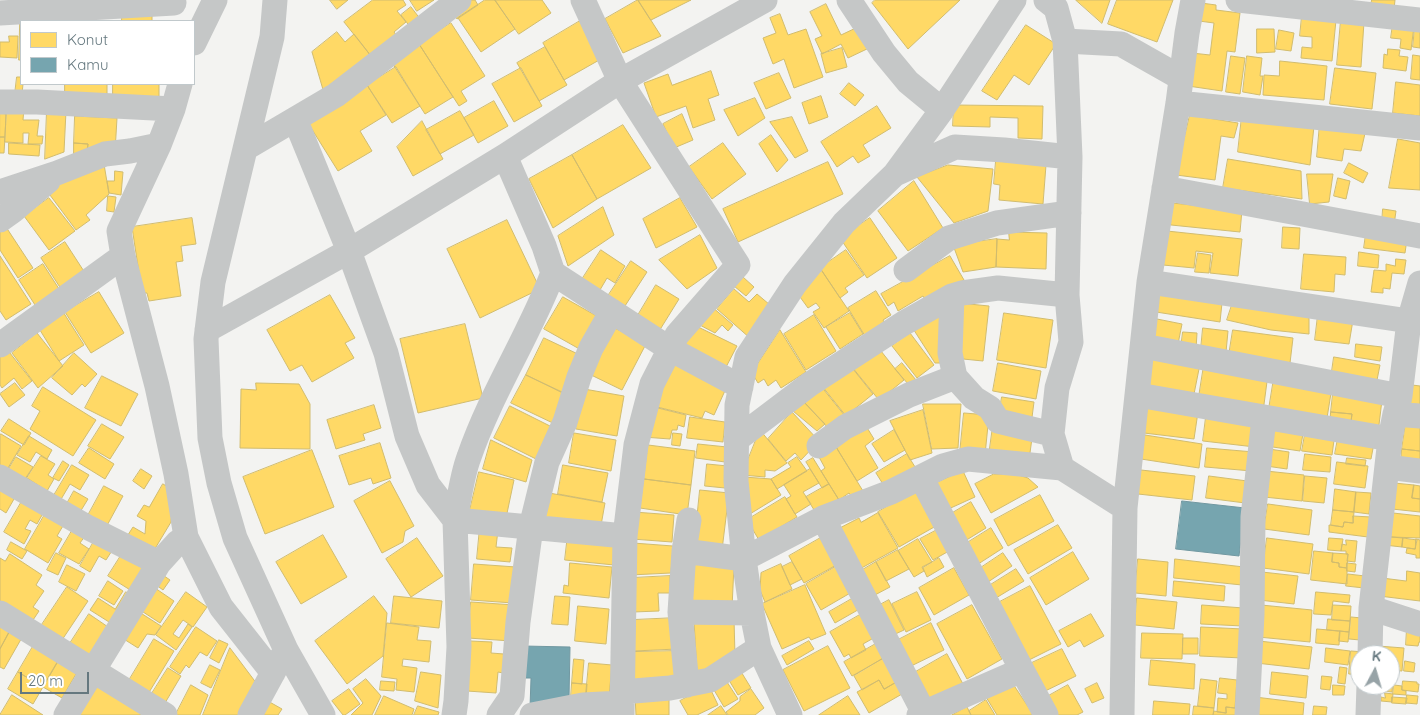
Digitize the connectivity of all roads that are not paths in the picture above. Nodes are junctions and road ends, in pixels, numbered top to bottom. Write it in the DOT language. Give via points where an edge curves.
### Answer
graph roads {
  1 [pos="214,0"];
  2 [pos="275,0"];
  3 [pos="458,0"];
  4 [pos="583,0"];
  5 [pos="765,0"];
  6 [pos="848,0"];
  7 [pos="1014,0"];
  8 [pos="1046,0"];
  9 [pos="1193,0"];
  10 [pos="1238,0"];
  11 [pos="176,8"];
  12 [pos="0,13"];
  13 [pos="1420,20"];
  14 [pos="195,41"];
  15 [pos="1065,41"];
  16 [pos="1181,78"];
  17 [pos="620,81"];
  18 [pos="180,85"];
  19 [pos="0,102"];
  20 [pos="1178,103"];
  21 [pos="173,109"];
  22 [pos="942,110"];
  23 [pos="295,119"];
  24 [pos="1420,128"];
  25 [pos="159,145"];
  26 [pos="246,148"];
  27 [pos="505,156"];
  28 [pos="1070,157"];
  29 [pos="57,173"];
  30 [pos="895,174"];
  31 [pos="1164,188"];
  32 [pos="0,192"];
  33 [pos="1069,213"];
  34 [pos="0,220"];
  35 [pos="1420,236"];
  36 [pos="349,251"];
  37 [pos="123,256"];
  38 [pos="906,270"];
  39 [pos="553,273"];
  40 [pos="1149,282"];
  41 [pos="1420,283"];
  42 [pos="1067,295"];
  43 [pos="952,296"];
  44 [pos="612,311"];
  45 [pos="1415,322"];
  46 [pos="207,330"];
  47 [pos="0,345"];
  48 [pos="1143,346"];
  49 [pos="670,349"];
  50 [pos="955,377"];
  51 [pos="741,387"];
  52 [pos="1138,395"];
  53 [pos="1397,405"];
  54 [pos="1420,416"];
  55 [pos="1264,418"];
  56 [pos="1052,434"];
  57 [pos="736,440"];
  58 [pos="1390,440"];
  59 [pos="819,446"];
  60 [pos="1387,467"];
  61 [pos="1062,468"];
  62 [pos="1420,471"];
  63 [pos="0,477"];
  64 [pos="921,477"];
  65 [pos="1125,508"];
  66 [pos="823,518"];
  67 [pos="455,520"];
  68 [pos="689,520"];
  69 [pos="531,527"];
  70 [pos="624,536"];
  71 [pos="186,538"];
  72 [pos="684,551"];
  73 [pos="744,559"];
  74 [pos="160,563"];
  75 [pos="1371,608"];
  76 [pos="680,612"];
  77 [pos="0,613"];
  78 [pos="752,613"];
  79 [pos="1420,624"];
  80 [pos="1370,645"];
  81 [pos="759,648"];
  82 [pos="286,650"];
  83 [pos="1022,670"];
  84 [pos="94,671"];
  85 [pos="273,673"];
  86 [pos="687,685"];
  87 [pos="1369,695"];
  88 [pos="622,703"];
  89 [pos="461,710"];
  90 [pos="923,714"];
  91 [pos="66,715"];
  92 [pos="165,715"];
  93 [pos="250,715"];
  94 [pos="323,715"];
  95 [pos="499,715"];
  96 [pos="532,715"];
  97 [pos="790,715"];
  98 [pos="1046,715"];
  99 [pos="1122,715"];
  100 [pos="1247,715"];
  101 [pos="1368,715"];
  1 -- 14 [label="street"];
  2 -- 26 [label="street" via="272,37"];
  3 -- 23 [label="street" via="336,95"];
  4 -- 17 [label="street"];
  5 -- 17 [label="street"];
  6 -- 22 [label="street" via="908,82"];
  7 -- 22 [label="street"];
  8 -- 15 [label="street" via="1056,8"];
  9 -- 16 [label="street"];
  10 -- 13 [label="street"];
  11 -- 12 [label="street"];
  15 -- 16 [label="street" via="1121,44"];
  15 -- 28 [label="street"];
  16 -- 20 [label="street"];
  17 -- 27 [label="street"];
  17 -- 49 [label="street" via="738,265 677,335"];
  18 -- 21 [label="street"];
  19 -- 21 [label="street"];
  20 -- 24 [label="street"];
  20 -- 31 [label="street"];
  21 -- 25 [label="street"];
  22 -- 30 [label="street"];
  23 -- 26 [label="street"];
  23 -- 36 [label="street"];
  25 -- 29 [label="street" via="104,154"];
  25 -- 37 [label="street" via="119,231"];
  26 -- 46 [label="street" via="213,282"];
  27 -- 36 [label="street"];
  27 -- 39 [label="street"];
  28 -- 30 [label="street" via="955,148"];
  28 -- 33 [label="street"];
  29 -- 32 [label="street"];
  29 -- 34 [label="street"];
  30 -- 51 [label="street" via="844,223 795,284 747,357"];
  31 -- 35 [label="street"];
  31 -- 40 [label="street"];
  33 -- 38 [label="street" via="997,223 949,238"];
  33 -- 42 [label="street"];
  36 -- 46 [label="street"];
  36 -- 67 [label="street" via="386,353 407,436 428,485"];
  37 -- 47 [label="street"];
  37 -- 71 [label="street" via="157,386"];
  39 -- 44 [label="street"];
  39 -- 67 [label="street" via="468,458"];
  40 -- 45 [label="street"];
  40 -- 48 [label="street"];
  41 -- 45 [label="street"];
  42 -- 43 [label="street" via="998,288"];
  42 -- 56 [label="street" via="1071,342 1057,388"];
  43 -- 50 [label="street" via="950,353"];
  43 -- 57 [label="street" via="810,384"];
  44 -- 49 [label="street"];
  44 -- 69 [label="street" via="591,348 565,422 546,462"];
  45 -- 53 [label="street"];
  46 -- 82 [label="street" via="210,438 219,484 235,538"];
  48 -- 52 [label="street"];
  48 -- 53 [label="street"];
  49 -- 51 [label="street"];
  49 -- 70 [label="street" via="652,384 636,446"];
  50 -- 56 [label="street" via="974,398 990,408 998,421"];
  50 -- 59 [label="street" via="909,395 845,427"];
  51 -- 57 [label="street"];
  52 -- 55 [label="street"];
  52 -- 65 [label="street"];
  53 -- 54 [label="street"];
  53 -- 58 [label="street"];
  55 -- 58 [label="street"];
  55 -- 100 [label="street" via="1254,517"];
  56 -- 61 [label="street"];
  57 -- 73 [label="street" via="736,482"];
  58 -- 60 [label="street"];
  60 -- 62 [label="street"];
  60 -- 75 [label="street"];
  61 -- 64 [label="street" via="968,459"];
  61 -- 65 [label="street"];
  63 -- 74 [label="street" via="89,528"];
  64 -- 66 [label="street"];
  64 -- 83 [label="street"];
  65 -- 99 [label="street"];
  66 -- 73 [label="street"];
  66 -- 90 [label="street"];
  67 -- 69 [label="street"];
  67 -- 89 [label="street"];
  68 -- 72 [label="street"];
  69 -- 70 [label="street"];
  69 -- 95 [label="street" via="512,696"];
  70 -- 88 [label="street"];
  71 -- 74 [label="street" via="178,542"];
  71 -- 85 [label="street" via="221,607"];
  72 -- 73 [label="street"];
  72 -- 76 [label="street"];
  73 -- 78 [label="street"];
  74 -- 84 [label="street"];
  75 -- 79 [label="street"];
  75 -- 80 [label="street"];
  76 -- 78 [label="street"];
  76 -- 86 [label="street"];
  77 -- 84 [label="street"];
  78 -- 81 [label="street"];
  81 -- 86 [label="street" via="710,680"];
  81 -- 97 [label="street"];
  82 -- 85 [label="street"];
  82 -- 94 [label="street"];
  83 -- 90 [label="street"];
  83 -- 98 [label="street"];
  84 -- 91 [label="street"];
  84 -- 92 [label="street"];
  85 -- 93 [label="street"];
  86 -- 88 [label="street"];
  87 -- 101 [label="street"];
  88 -- 96 [label="street" via="583,705"];
}
